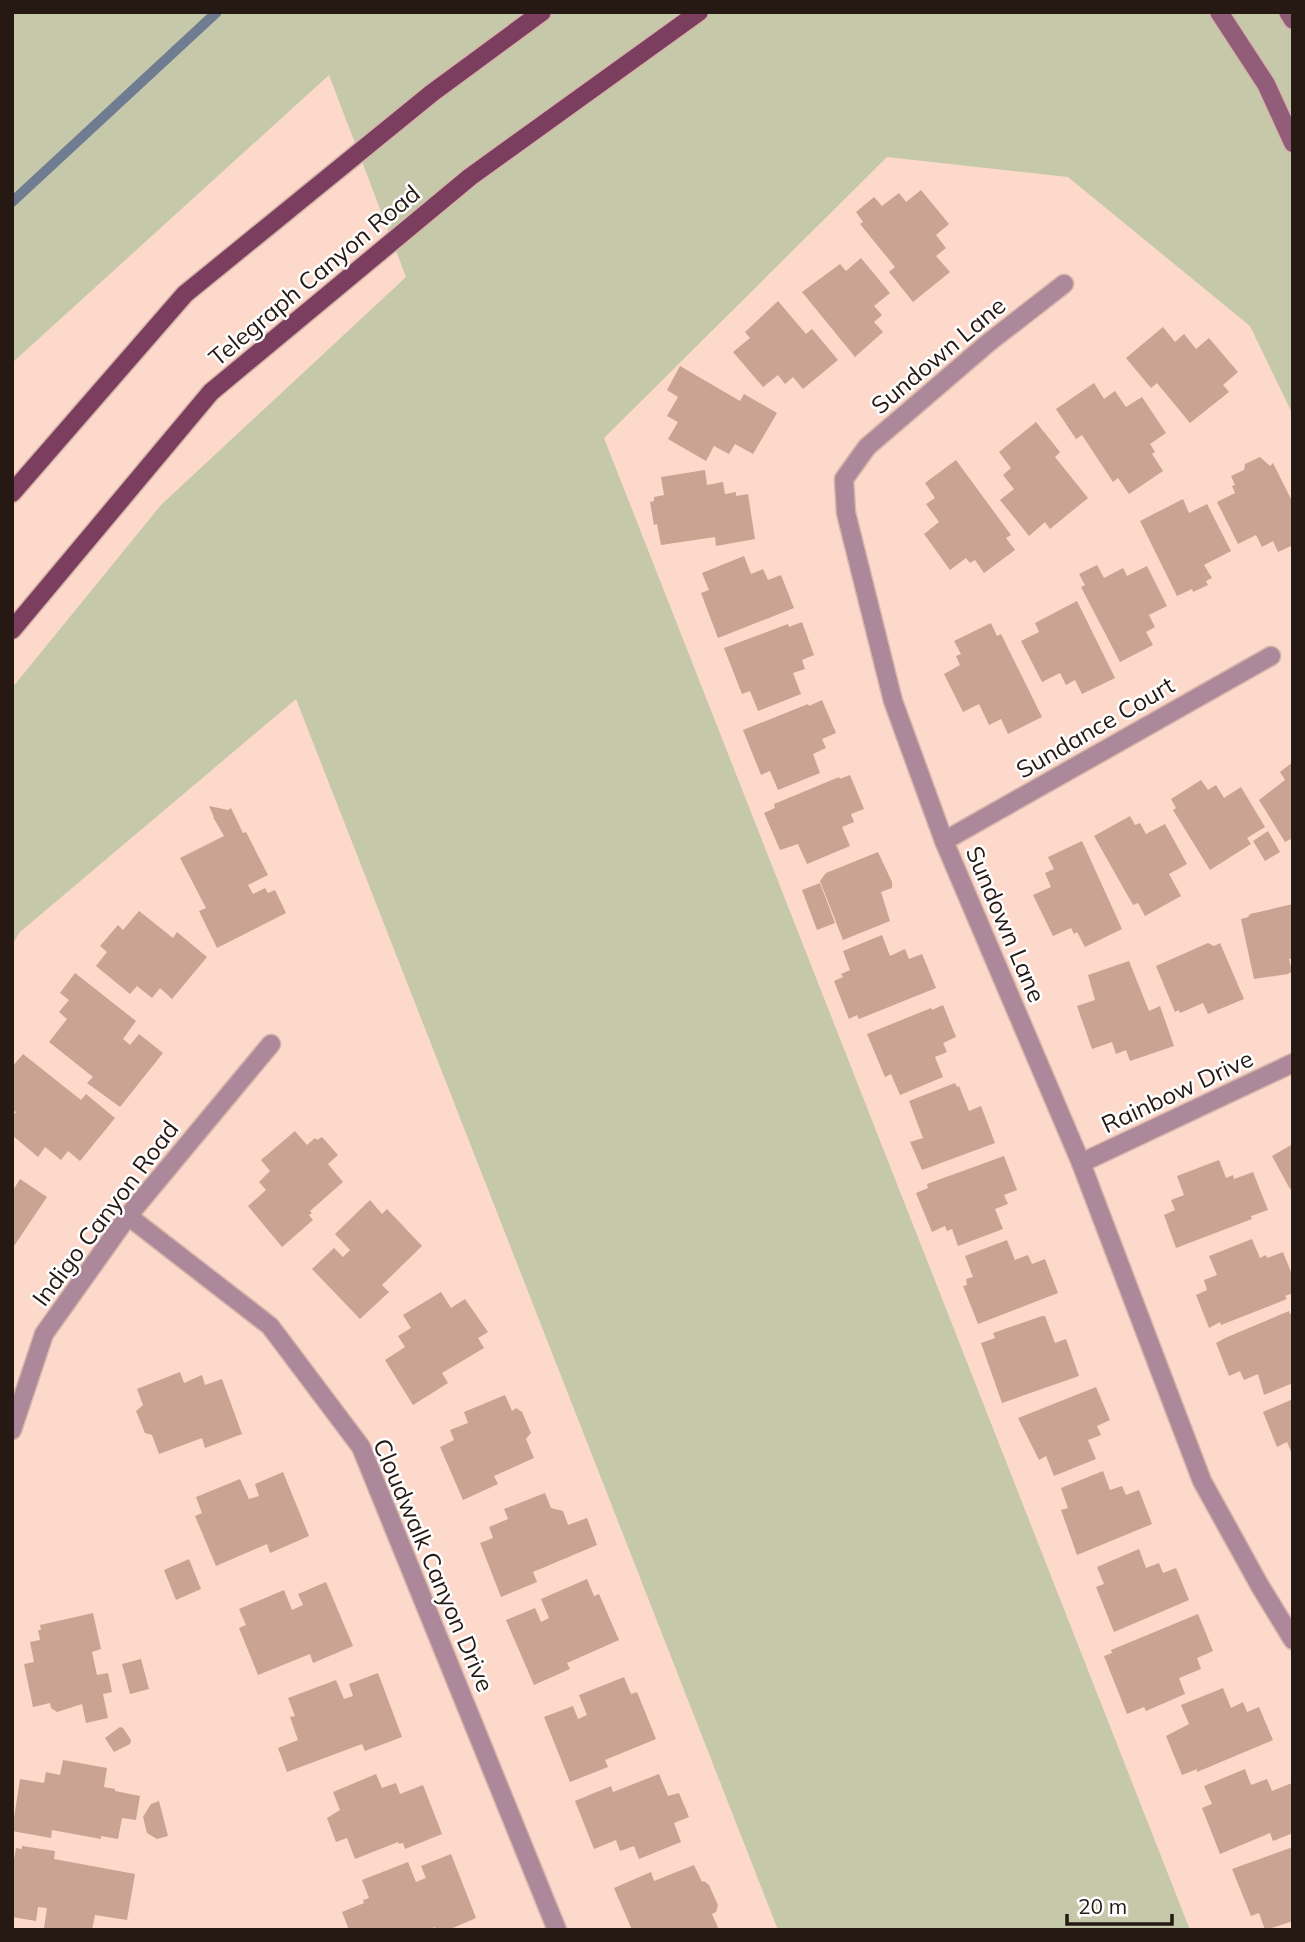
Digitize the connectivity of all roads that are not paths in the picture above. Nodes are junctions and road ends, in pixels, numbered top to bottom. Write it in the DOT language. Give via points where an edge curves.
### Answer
graph roads {
  1 [pos="542,12"];
  2 [pos="699,12"];
  3 [pos="1219,12"];
  4 [pos="1288,12"];
  5 [pos="1293,20"];
  6 [pos="1293,143"];
  7 [pos="1064,284"];
  8 [pos="12,493"];
  9 [pos="12,630"];
  10 [pos="1271,656"];
  11 [pos="944,841"];
  12 [pos="271,1044"];
  13 [pos="1293,1063"];
  14 [pos="1082,1163"];
  15 [pos="128,1216"];
  16 [pos="12,1430"];
  17 [pos="1293,1640"];
  18 [pos="557,1930"];
  1 -- 8 [label="main road" via="432,93 185,294"];
  2 -- 9 [label="main road, Telegraph Canyon Road" via="470,177 211,392"];
  3 -- 6 [label="main road" via="1266,84"];
  4 -- 5 [label="main road"];
  7 -- 11 [label="street, Sundown Lane" via="867,447 844,479 846,513 893,701"];
  10 -- 11 [label="street, Sundance Court"];
  11 -- 14 [label="street, Sundown Lane"];
  12 -- 15 [label="street, Indigo Canyon Road"];
  13 -- 14 [label="street, Rainbow Drive"];
  14 -- 17 [label="street, Sundown Lane" via="1202,1481"];
  15 -- 16 [label="street, Indigo Canyon Road" via="44,1334"];
  15 -- 18 [label="street, Cloudwalk Canyon Drive" via="270,1326 361,1447"];
}
